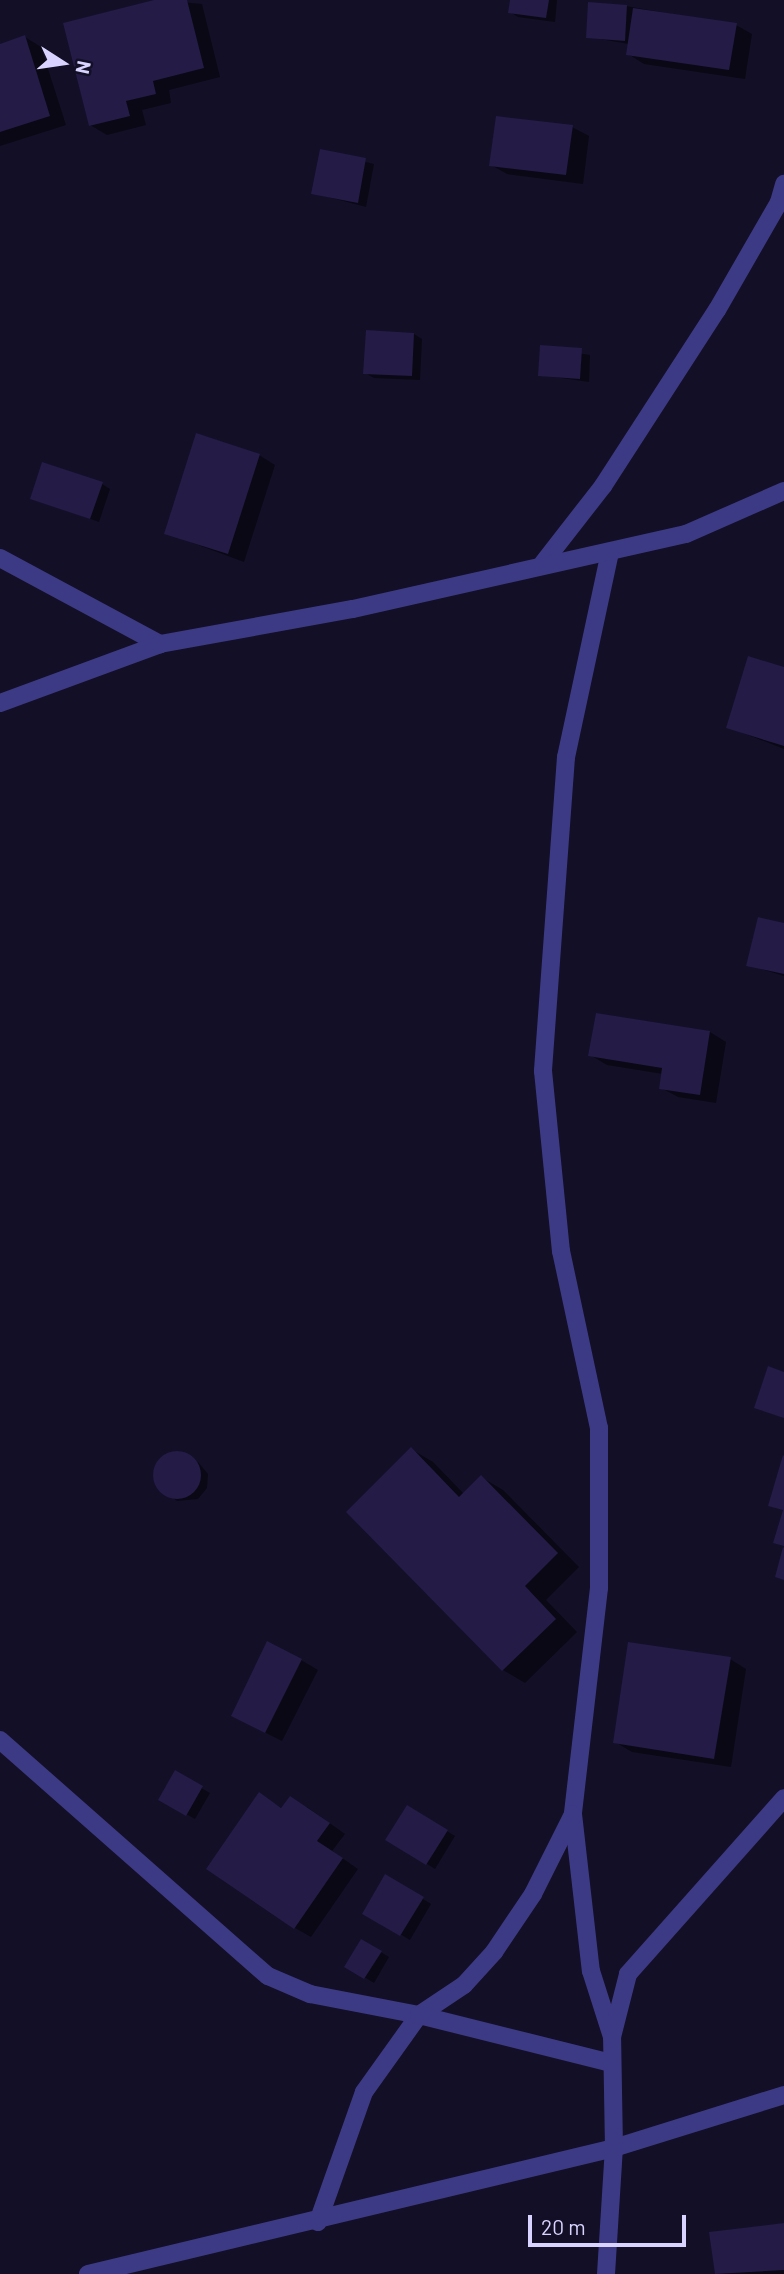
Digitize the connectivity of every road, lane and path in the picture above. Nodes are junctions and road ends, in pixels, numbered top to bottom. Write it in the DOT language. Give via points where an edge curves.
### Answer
graph roads {
  1 [pos="784,184"];
  2 [pos="784,491"];
  3 [pos="610,552"];
  4 [pos="0,558"];
  5 [pos="543,563"];
  6 [pos="160,644"];
  7 [pos="0,703"];
  8 [pos="0,1740"];
  9 [pos="784,1798"];
  10 [pos="573,1814"];
  11 [pos="419,2015"];
  12 [pos="612,2037"];
  13 [pos="611,2063"];
  14 [pos="784,2095"];
  15 [pos="614,2148"];
  16 [pos="318,2221"];
  17 [pos="89,2274"];
  18 [pos="606,2274"];
  1 -- 5 [label="street" via="779,202 717,310 603,486"];
  2 -- 3 [label="street" via="686,534"];
  3 -- 5 [label="street"];
  3 -- 10 [label="street" via="566,757 543,1071 561,1251 599,1428 602,1490 599,1588"];
  4 -- 6 [label="street"];
  5 -- 6 [label="street" via="353,609"];
  6 -- 7 [label="street"];
  8 -- 11 [label="street" via="268,1976 310,1994"];
  9 -- 12 [label="street" via="628,1974"];
  10 -- 11 [label="street" via="533,1894 494,1952 464,1985"];
  10 -- 12 [label="street" via="591,1971"];
  11 -- 13 [label="street"];
  11 -- 16 [label="street" via="364,2092"];
  12 -- 13 [label="street"];
  13 -- 15 [label="street"];
  14 -- 15 [label="street"];
  15 -- 16 [label="street"];
  15 -- 18 [label="street"];
  16 -- 17 [label="street"];
}
